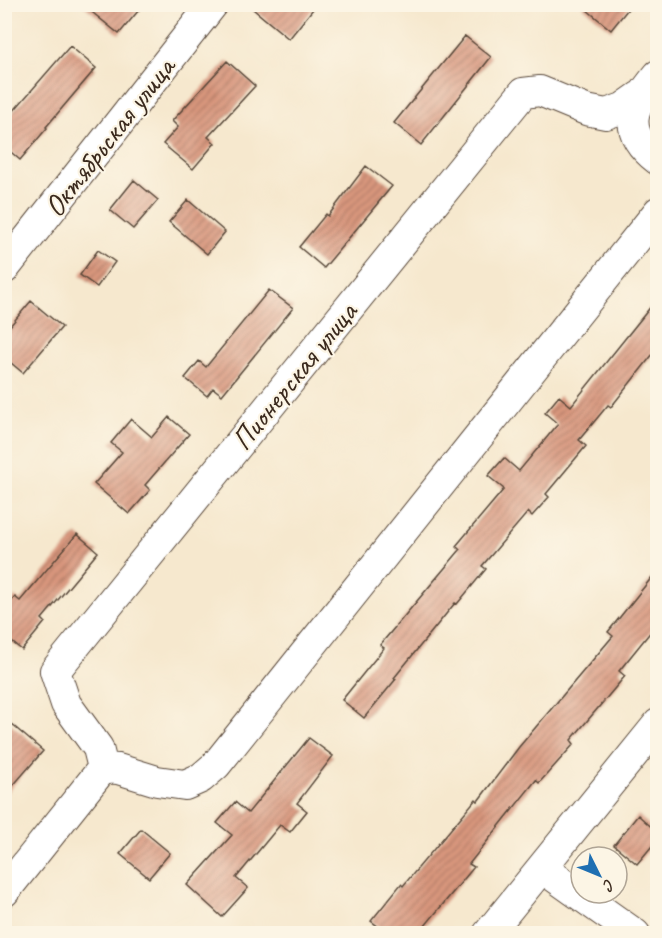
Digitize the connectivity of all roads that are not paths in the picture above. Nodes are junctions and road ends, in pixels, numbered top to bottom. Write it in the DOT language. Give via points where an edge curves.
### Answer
graph roads {
  1 [pos="213,4"];
  2 [pos="649,85"];
  3 [pos="657,160"];
  4 [pos="657,212"];
  5 [pos="4,269"];
  6 [pos="657,724"];
  7 [pos="103,768"];
  8 [pos="542,868"];
  9 [pos="4,892"];
  10 [pos="488,933"];
  11 [pos="634,933"];
  1 -- 5 [label="street, Октябрьская улица"];
  2 -- 3 [label="street, Пионерская улица" via="634,122 634,135"];
  2 -- 7 [label="street, Пионерская улица" via="623,108 606,114 540,91 523,93 55,671 66,704 98,748"];
  4 -- 7 [label="street" via="216,765 185,785"];
  6 -- 8 [label="street"];
  7 -- 9 [label="street"];
  8 -- 10 [label="street"];
  8 -- 11 [label="street"];
}
